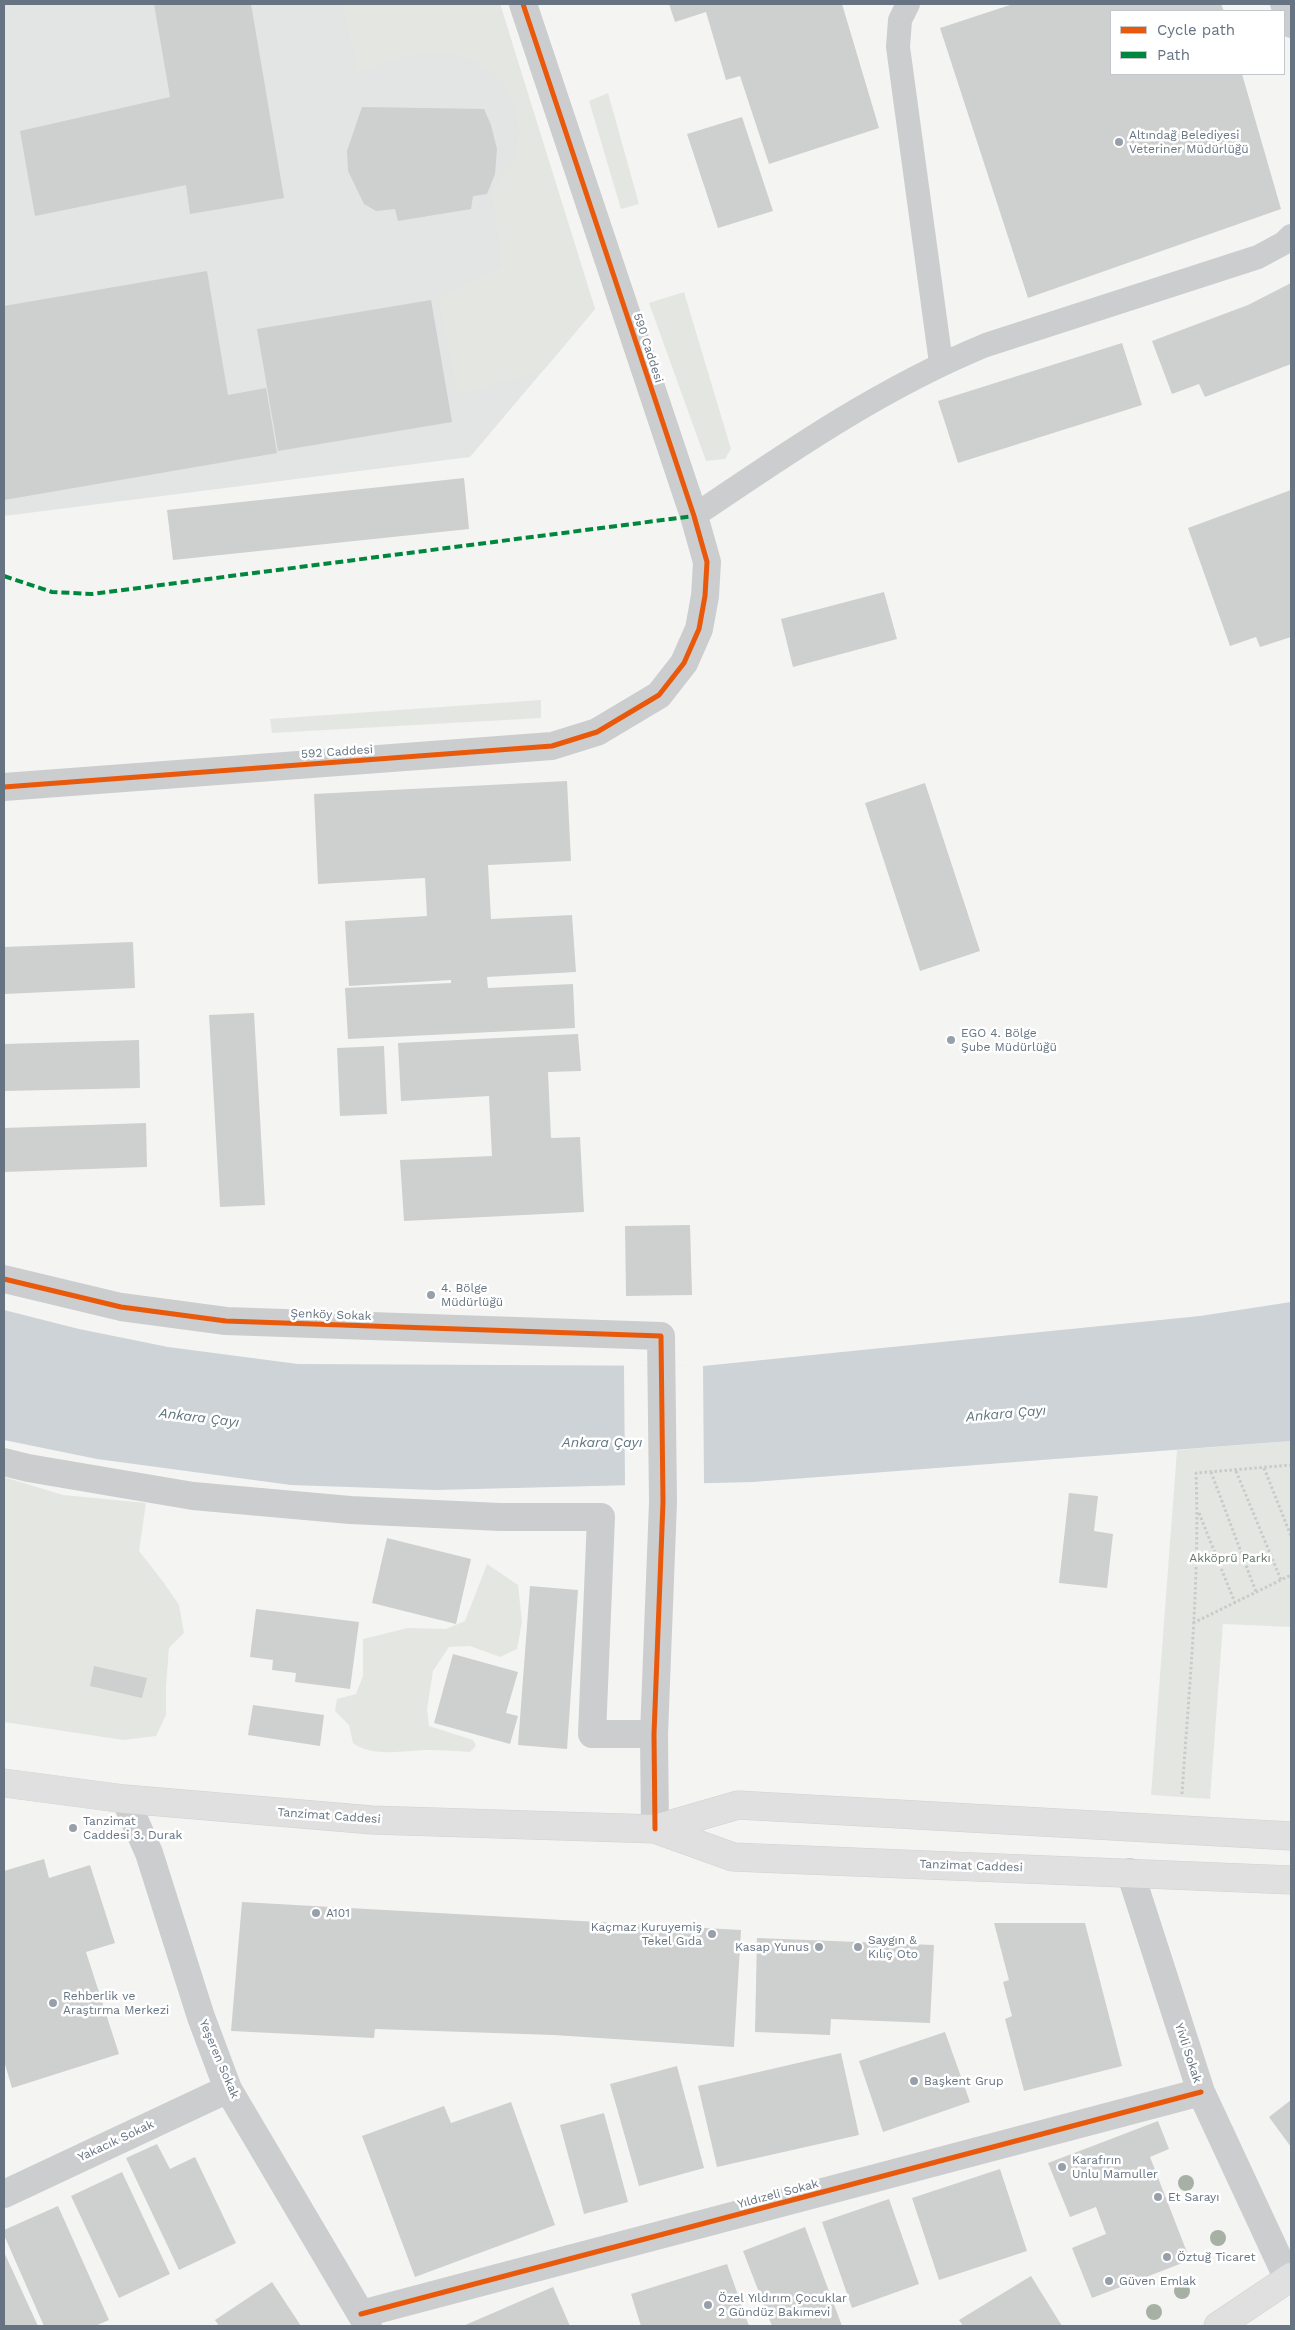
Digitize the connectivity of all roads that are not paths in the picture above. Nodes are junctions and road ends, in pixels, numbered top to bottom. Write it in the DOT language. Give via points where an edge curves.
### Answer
graph roads {
  1 [pos="523,4"];
  2 [pos="908,4"];
  3 [pos="1285,11"];
  4 [pos="1291,26"];
  5 [pos="1291,236"];
  6 [pos="942,363"];
  7 [pos="694,516"];
  8 [pos="659,695"];
  9 [pos="4,787"];
  10 [pos="4,1279"];
  11 [pos="4,1462"];
  12 [pos="654,1734"];
  13 [pos="4,1783"];
  14 [pos="125,1799"];
  15 [pos="655,1829"];
  16 [pos="1291,1836"];
  17 [pos="1130,1872"];
  18 [pos="1291,1880"];
  19 [pos="228,2089"];
  20 [pos="1201,2092"];
  21 [pos="4,2194"];
  22 [pos="1290,2279"];
  23 [pos="364,2320"];
  24 [pos="1218,2326"];
  1 -- 7 [label="street, 590 Caddesi"];
  2 -- 6 [label="lane" via="900,20 898,46"];
  3 -- 4 [label="lane"];
  5 -- 6 [label="lane" via="1258,257 986,345"];
  6 -- 7 [label="lane" via="803,442"];
  7 -- 8 [label="street, 590 Caddesi" via="707,562 705,596 698,629 684,663"];
  8 -- 9 [label="street, 592 Caddesi" via="597,732 552,746"];
  10 -- 12 [label="street, Şenköy Sokak" via="121,1307 226,1321 661,1336 663,1502"];
  11 -- 12 [label="street" via="193,1496 350,1510 500,1517 601,1517 592,1734"];
  12 -- 15 [label="street"];
  13 -- 14 [label="main road, Tanzimat Caddesi"];
  14 -- 15 [label="main road, Tanzimat Caddesi" via="372,1820"];
  14 -- 19 [label="street, Yeşeren Sokak" via="148,1853"];
  15 -- 16 [label="main road, Tanzimat Caddesi" via="738,1805"];
  15 -- 17 [label="main road, Tanzimat Caddesi" via="733,1857"];
  17 -- 18 [label="main road, Tanzimat Caddesi"];
  17 -- 20 [label="street, Yivli Sokak"];
  19 -- 21 [label="street, Yakacık Sokak"];
  19 -- 23 [label="street, Yeşeren Sokak"];
  20 -- 22 [label="street, Yivli Sokak"];
  20 -- 23 [label="street, Yıldızeli Sokak"];
  22 -- 24 [label="main road"];
}
